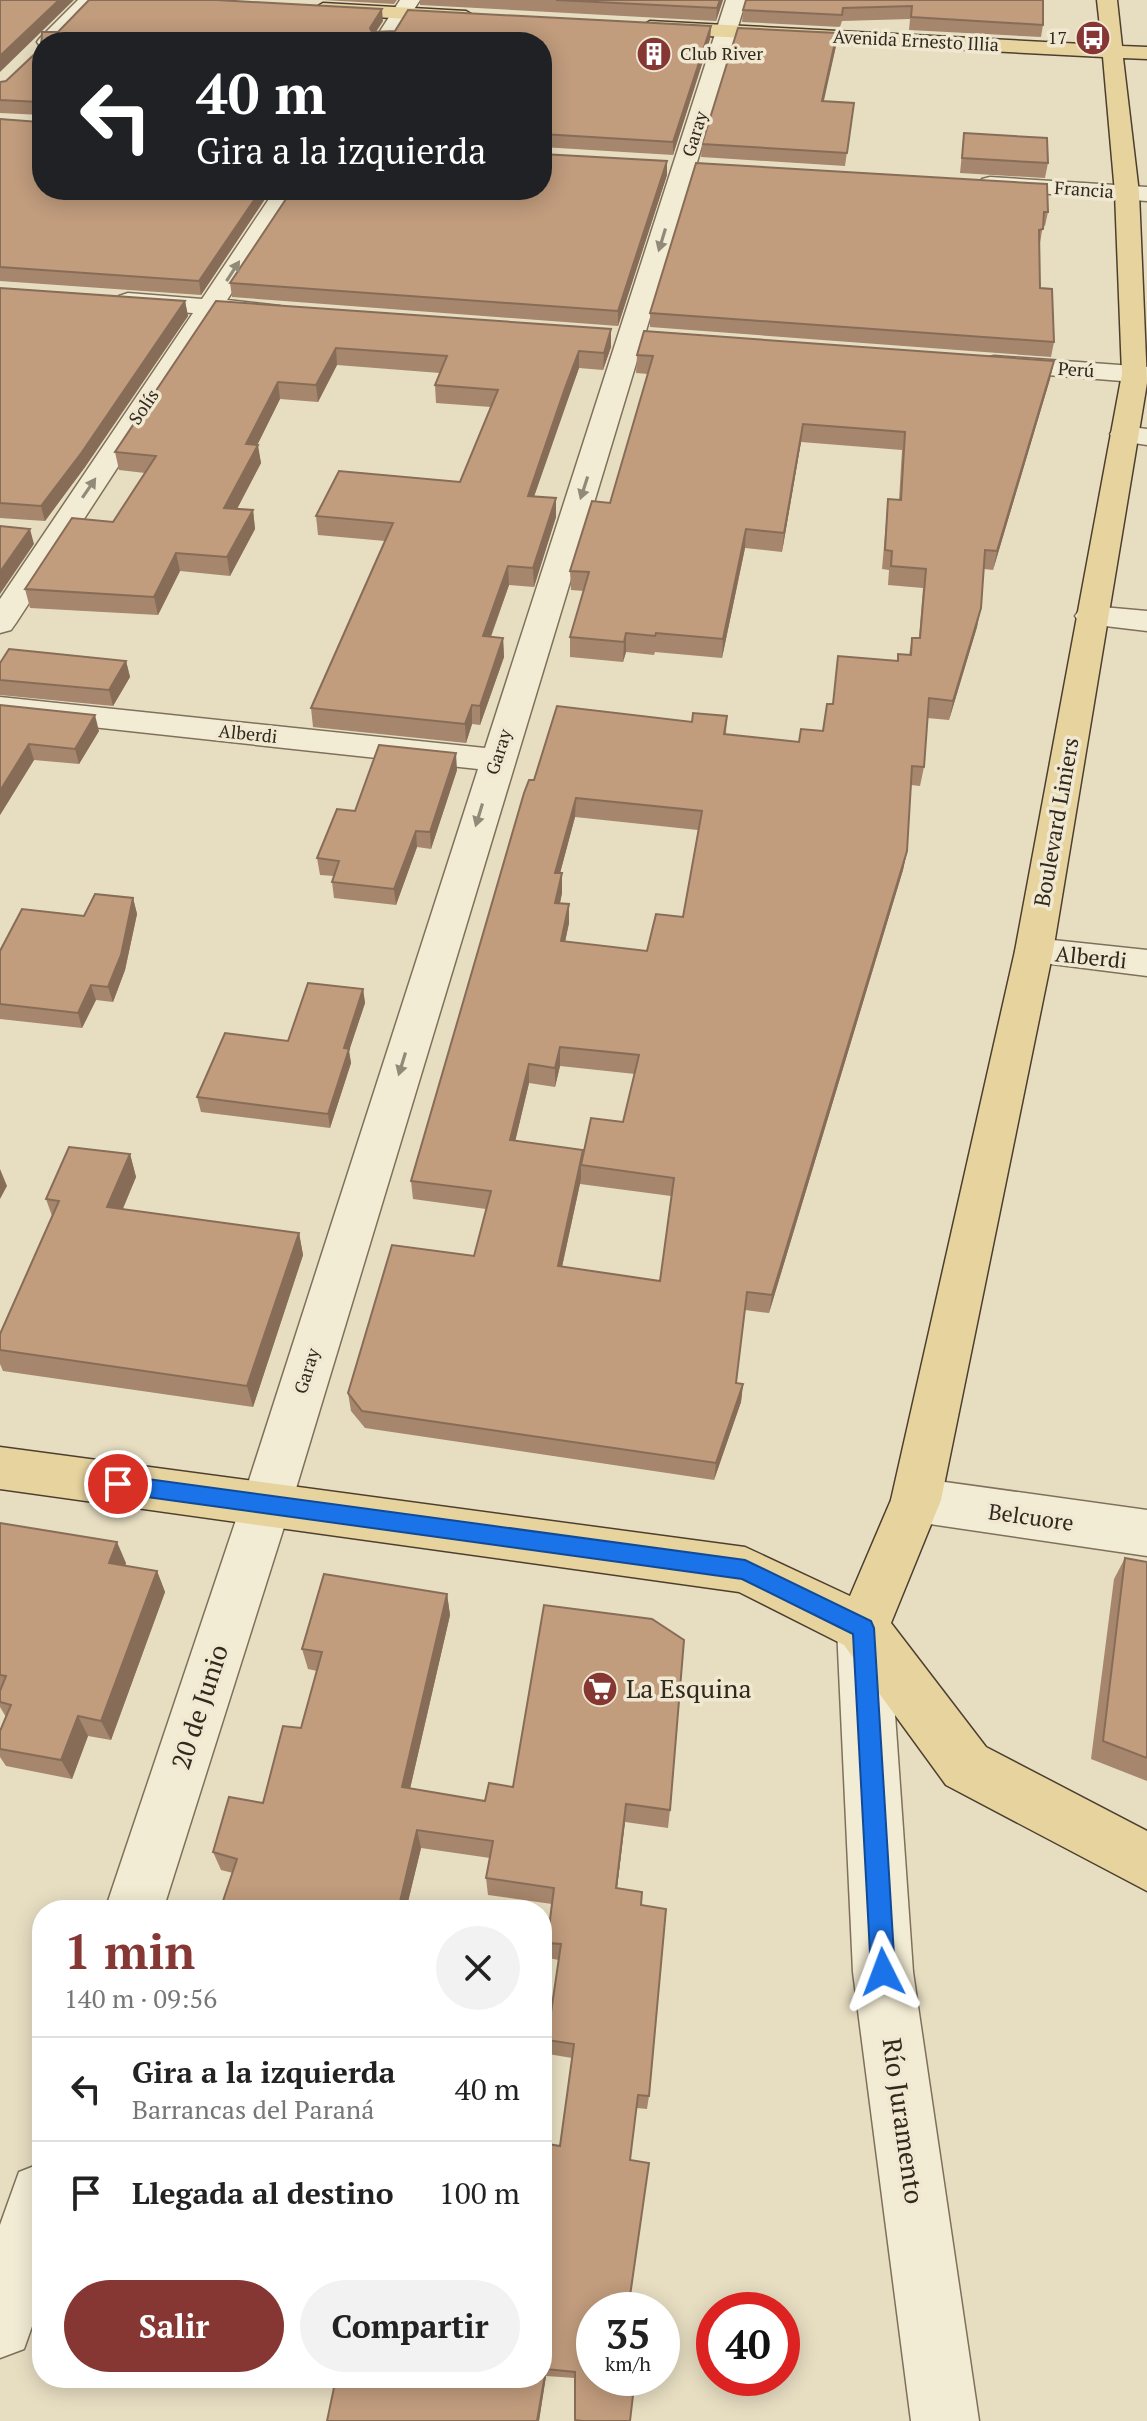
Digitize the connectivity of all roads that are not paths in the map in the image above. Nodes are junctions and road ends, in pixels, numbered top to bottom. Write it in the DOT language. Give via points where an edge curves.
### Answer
graph roads {
  1 [pos="89,0"];
  2 [pos="736,0"];
  3 [pos="1107,0"];
  4 [pos="406,6"];
  5 [pos="310,8"];
  6 [pos="479,17"];
  7 [pos="634,26"];
  8 [pos="727,31"];
  9 [pos="57,32"];
  10 [pos="389,32"];
  11 [pos="1112,51"];
  12 [pos="1147,53"];
  13 [pos="969,183"];
  14 [pos="1137,194"];
  15 [pos="280,200"];
  16 [pos="105,299"];
  17 [pos="210,307"];
  18 [pos="304,314"];
  19 [pos="962,362"];
  20 [pos="1141,375"];
  21 [pos="1136,436"];
  22 [pos="1091,616"];
  23 [pos="1147,621"];
  24 [pos="0,623"];
  25 [pos="0,707"];
  26 [pos="496,760"];
  27 [pos="1034,951"];
  28 [pos="1147,963"];
  29 [pos="0,1468"];
  30 [pos="916,1500"];
  31 [pos="266,1505"];
  32 [pos="1147,1533"];
  33 [pos="863,1628"];
  34 [pos="1147,1862"];
  35 [pos="137,1900"];
  36 [pos="32,2226"];
  37 [pos="0,2325"];
  38 [pos="945,2421"];
  1 -- 9 [label="street"];
  2 -- 8 [label="street, Garay"];
  3 -- 11 [label="main road, Boulevard Liniers"];
  4 -- 5 [label="main road"];
  4 -- 6 [label="main road"];
  4 -- 10 [label="street"];
  7 -- 8 [label="main road, Avenida Ernesto Illia"];
  8 -- 11 [label="main road, Avenida Ernesto Illia"];
  8 -- 26 [label="street, Garay, one-way"];
  11 -- 12 [label="main road, Avenida Ernesto Illia"];
  11 -- 14 [label="main road, Boulevard Liniers"];
  13 -- 14 [label="street, Francia"];
  14 -- 20 [label="main road, Boulevard Liniers"];
  17 -- 15 [label="street, Solís, one-way"];
  16 -- 17 [label="street"];
  17 -- 18 [label="street"];
  24 -- 17 [label="street, Solís, one-way" via="44,534"];
  19 -- 20 [label="street, Perú"];
  20 -- 21 [label="main road, Boulevard Liniers"];
  21 -- 22 [label="main road, Boulevard Liniers"];
  22 -- 23 [label="street"];
  22 -- 27 [label="main road, Boulevard Liniers"];
  25 -- 26 [label="street, Alberdi"];
  26 -- 31 [label="street, Garay, one-way"];
  27 -- 28 [label="street, Alberdi"];
  27 -- 30 [label="main road, Boulevard Liniers"];
  29 -- 31 [label="main road"];
  30 -- 32 [label="street, Belcuore"];
  30 -- 33 [label="main road, Boulevard Liniers"];
  31 -- 33 [label="main road" via="745,1570"];
  31 -- 35 [label="street, 20 de Junio"];
  33 -- 34 [label="main road" via="966,1766"];
  33 -- 38 [label="street, Río Juramento" via="883,1972"];
  36 -- 37 [label="street"];
}
